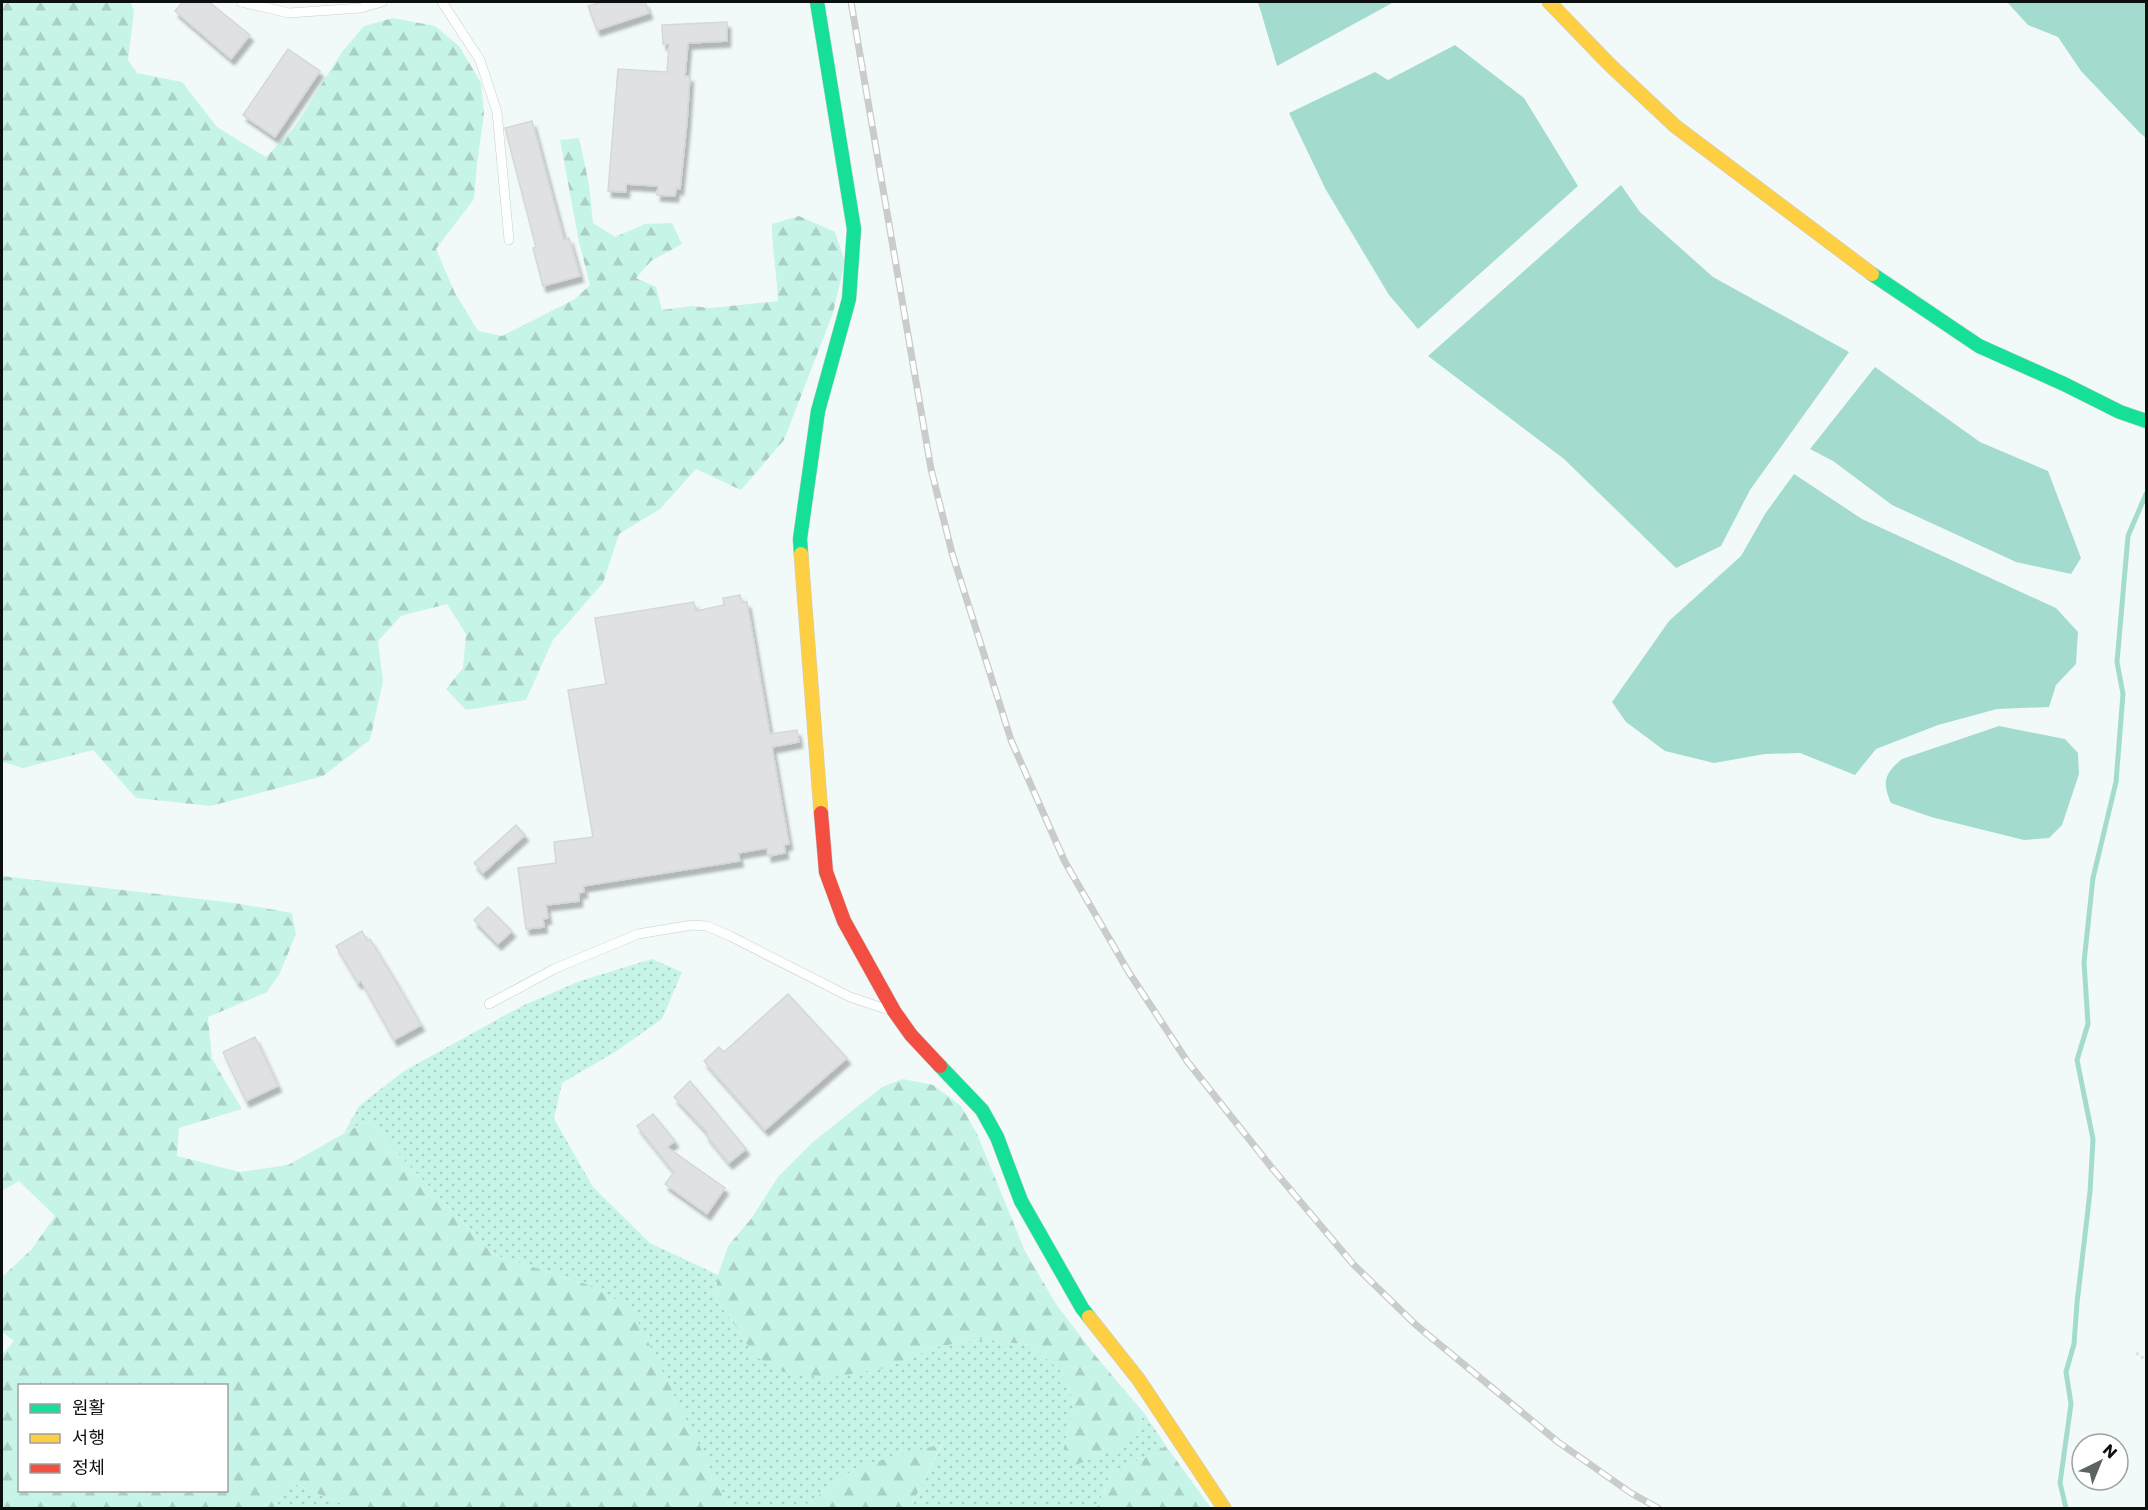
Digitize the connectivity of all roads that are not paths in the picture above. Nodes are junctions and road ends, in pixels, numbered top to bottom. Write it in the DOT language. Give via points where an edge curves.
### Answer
graph roads {
  1 [pos="241,2"];
  2 [pos="382,2"];
  3 [pos="442,2"];
  4 [pos="817,2"];
  5 [pos="1549,2"];
  6 [pos="509,240"];
  7 [pos="2146,421"];
  8 [pos="489,1004"];
  9 [pos="894,1011"];
  10 [pos="1224,1509"];
  1 -- 2 [label="lane" via="289,13 361,8"];
  3 -- 6 [label="lane" via="480,60 497,112"];
  4 -- 9 [label="street" via="854,229 849,299 818,411 804,502 800,539 803,595 826,872 844,921"];
  5 -- 7 [label="street" via="1675,126 1856,263 1979,346"];
  8 -- 9 [label="lane" via="554,969 638,934 692,925 707,926 850,997"];
  9 -- 10 [label="street" via="911,1035 982,1110 997,1137 1021,1201 1082,1308 1139,1380"];
}
